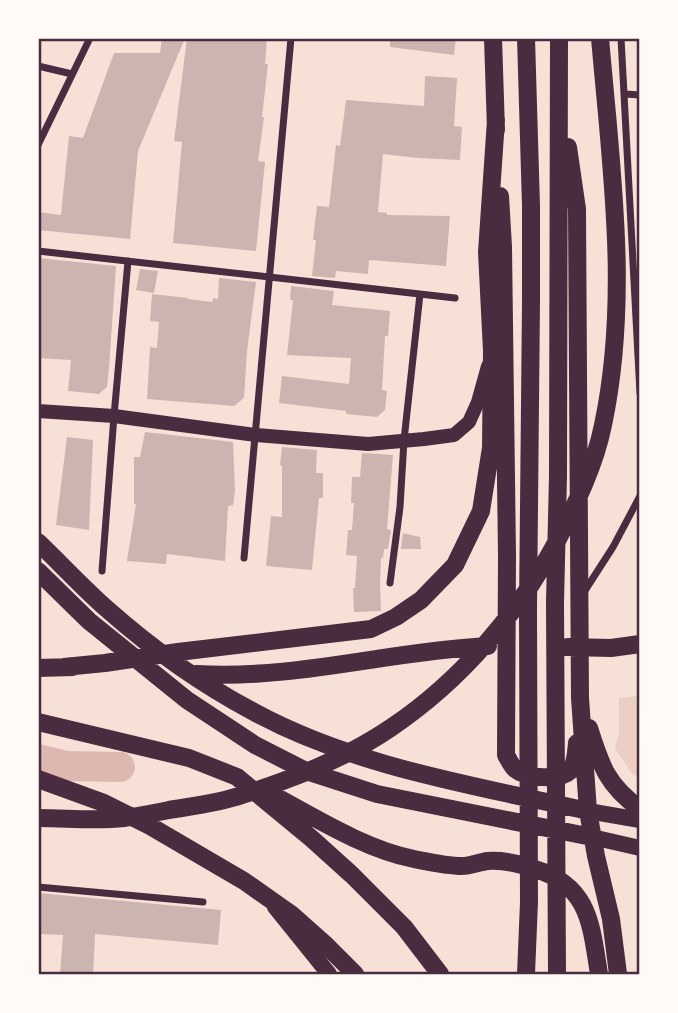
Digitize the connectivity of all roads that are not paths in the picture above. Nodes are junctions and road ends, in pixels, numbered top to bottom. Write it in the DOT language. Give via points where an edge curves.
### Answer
graph roads {
  1 [pos="90,38"];
  2 [pos="291,38"];
  3 [pos="494,38"];
  4 [pos="526,38"];
  5 [pos="559,38"];
  6 [pos="600,38"];
  7 [pos="621,38"];
  8 [pos="38,66"];
  9 [pos="72,74"];
  10 [pos="559,92"];
  11 [pos="625,94"];
  12 [pos="639,95"];
  13 [pos="496,120"];
  14 [pos="38,145"];
  15 [pos="38,251"];
  16 [pos="128,261"];
  17 [pos="270,277"];
  18 [pos="420,294"];
  19 [pos="455,298"];
  20 [pos="492,351"];
  21 [pos="639,393"];
  22 [pos="38,411"];
  23 [pos="114,415"];
  24 [pos="256,435"];
  25 [pos="404,440"];
  26 [pos="639,496"];
  27 [pos="38,542"];
  28 [pos="244,558"];
  29 [pos="38,571"];
  30 [pos="102,571"];
  31 [pos="390,583"];
  32 [pos="580,602"];
  33 [pos="639,645"];
  34 [pos="64,667"];
  35 [pos="38,668"];
  36 [pos="580,698"];
  37 [pos="38,722"];
  38 [pos="237,777"];
  39 [pos="38,779"];
  40 [pos="639,809"];
  41 [pos="588,811"];
  42 [pos="38,818"];
  43 [pos="639,820"];
  44 [pos="592,837"];
  45 [pos="639,848"];
  46 [pos="38,887"];
  47 [pos="267,897"];
  48 [pos="203,902"];
  49 [pos="329,975"];
  50 [pos="355,975"];
  51 [pos="440,975"];
  52 [pos="527,975"];
  53 [pos="556,975"];
  54 [pos="599,975"];
  55 [pos="618,975"];
  1 -- 9 [label="street"];
  2 -- 17 [label="street"];
  3 -- 13 [label="highway"];
  4 -- 52 [label="highway" via="531,220"];
  5 -- 10 [label="highway"];
  6 -- 42 [label="highway" via="617,245 616,339 603,426 591,467 544,564 517,605 434,695 391,728 338,758 239,797 123,818"];
  7 -- 11 [label="street"];
  8 -- 9 [label="street"];
  9 -- 14 [label="street"];
  10 -- 32 [label="highway" via="577,209"];
  10 -- 53 [label="highway"];
  11 -- 12 [label="street"];
  11 -- 21 [label="street"];
  13 -- 20 [label="highway" via="487,252"];
  13 -- 36 [label="highway" via="503,247 506,755 515,769 549,777 570,771 576,753"];
  15 -- 16 [label="street"];
  16 -- 17 [label="street"];
  16 -- 23 [label="street"];
  17 -- 18 [label="street"];
  17 -- 24 [label="street"];
  18 -- 19 [label="street"];
  18 -- 25 [label="street"];
  20 -- 25 [label="main road" via="469,422 454,435"];
  20 -- 34 [label="highway" via="491,448 481,511 456,565 421,600 371,629"];
  22 -- 23 [label="main road"];
  23 -- 24 [label="main road"];
  23 -- 30 [label="street"];
  24 -- 25 [label="main road" via="368,444"];
  24 -- 28 [label="street"];
  25 -- 31 [label="street"];
  26 -- 32 [label="street"];
  27 -- 41 [label="highway" via="106,609 174,663 254,712 397,767"];
  29 -- 44 [label="highway" via="89,621 187,700 255,745 306,771 377,794"];
  32 -- 36 [label="highway"];
  33 -- 34 [label="highway" via="467,647 312,669 223,676"];
  34 -- 35 [label="highway"];
  36 -- 40 [label="highway" via="603,770 612,785"];
  36 -- 41 [label="highway"];
  37 -- 38 [label="highway" via="189,758"];
  38 -- 51 [label="highway" via="352,875 404,927"];
  38 -- 54 [label="highway" via="382,850 463,866 512,862 548,873 572,888 584,907"];
  39 -- 47 [label="highway" via="104,803 211,860"];
  41 -- 43 [label="main road"];
  41 -- 44 [label="highway"];
  44 -- 45 [label="main road"];
  44 -- 55 [label="highway"];
  46 -- 48 [label="street"];
  47 -- 49 [label="main road"];
  47 -- 50 [label="highway"];
}
